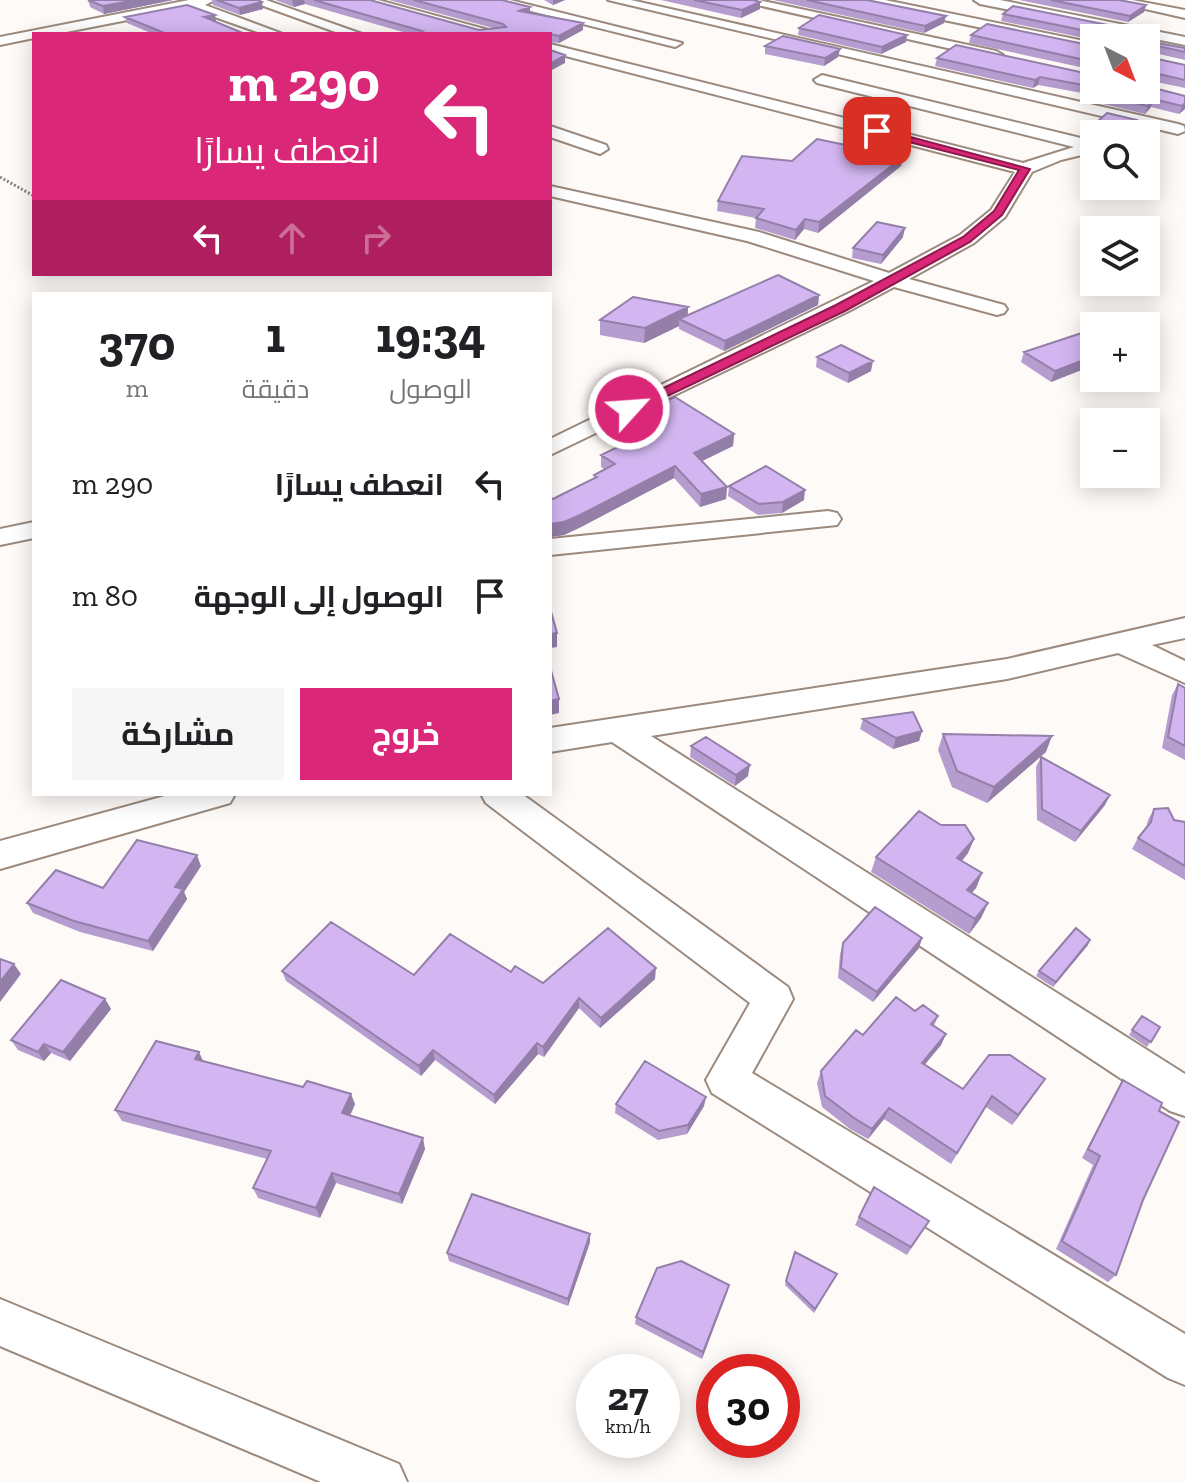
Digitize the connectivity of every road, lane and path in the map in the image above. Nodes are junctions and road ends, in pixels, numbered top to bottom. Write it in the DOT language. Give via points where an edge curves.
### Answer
graph roads {
  1 [pos="209,0"];
  2 [pos="253,0"];
  3 [pos="363,0"];
  4 [pos="493,0"];
  5 [pos="614,0"];
  6 [pos="741,0"];
  7 [pos="866,0"];
  8 [pos="980,0"];
  9 [pos="1112,0"];
  10 [pos="190,4"];
  11 [pos="777,4"];
  12 [pos="1185,14"];
  13 [pos="101,19"];
  14 [pos="125,29"];
  15 [pos="43,32"];
  16 [pos="270,32"];
  17 [pos="349,32"];
  18 [pos="488,32"];
  19 [pos="32,34"];
  20 [pos="761,34"];
  21 [pos="0,41"];
  22 [pos="1185,41"];
  23 [pos="675,43"];
  24 [pos="1080,44"];
  25 [pos="552,49"];
  26 [pos="752,50"];
  27 [pos="1018,60"];
  28 [pos="822,80"];
  29 [pos="1182,129"];
  30 [pos="552,132"];
  31 [pos="1160,133"];
  32 [pos="1080,144"];
  33 [pos="600,149"];
  34 [pos="1080,150"];
  35 [pos="1025,169"];
  36 [pos="0,177"];
  37 [pos="552,191"];
  38 [pos="32,195"];
  39 [pos="891,280"];
  40 [pos="997,309"];
  41 [pos="552,447"];
  42 [pos="828,519"];
  43 [pos="32,530"];
  44 [pos="0,537"];
  45 [pos="552,547"];
  46 [pos="1185,628"];
  47 [pos="1121,643"];
  48 [pos="1185,673"];
  49 [pos="616,729"];
  50 [pos="552,740"];
  51 [pos="211,796"];
  52 [pos="501,796"];
  53 [pos="0,855"];
  54 [pos="1185,1097"];
  55 [pos="0,1322"];
  56 [pos="1185,1361"];
  57 [pos="381,1482"];
  1 -- 10 [label="street"];
  2 -- 17 [label="street"];
  3 -- 18 [label="street"];
  4 -- 23 [label="street"];
  5 -- 20 [label="street"];
  6 -- 11 [label="street"];
  7 -- 24 [label="street"];
  8 -- 22 [label="street"];
  9 -- 12 [label="street"];
  10 -- 13 [label="street"];
  10 -- 16 [label="street"];
  11 -- 20 [label="street"];
  11 -- 27 [label="street"];
  13 -- 14 [label="street"];
  13 -- 15 [label="street"];
  19 -- 21 [label="street"];
  20 -- 26 [label="street"];
  20 -- 29 [label="street"];
  25 -- 35 [label="street"];
  28 -- 32 [label="street"];
  29 -- 31 [label="street"];
  30 -- 33 [label="street"];
  34 -- 35 [label="street"];
  35 -- 39 [label="street" via="998,213 967,239"];
  36 -- 38 [label="path"];
  37 -- 39 [label="street" via="752,236"];
  39 -- 40 [label="street"];
  39 -- 41 [label="street"];
  42 -- 45 [label="street"];
  43 -- 44 [label="street"];
  46 -- 47 [label="street"];
  47 -- 48 [label="street"];
  47 -- 49 [label="street" via="1007,669"];
  49 -- 50 [label="street"];
  49 -- 54 [label="street"];
  51 -- 53 [label="street"];
  52 -- 56 [label="street" via="774,999 726,1080"];
  55 -- 57 [label="street"];
}
